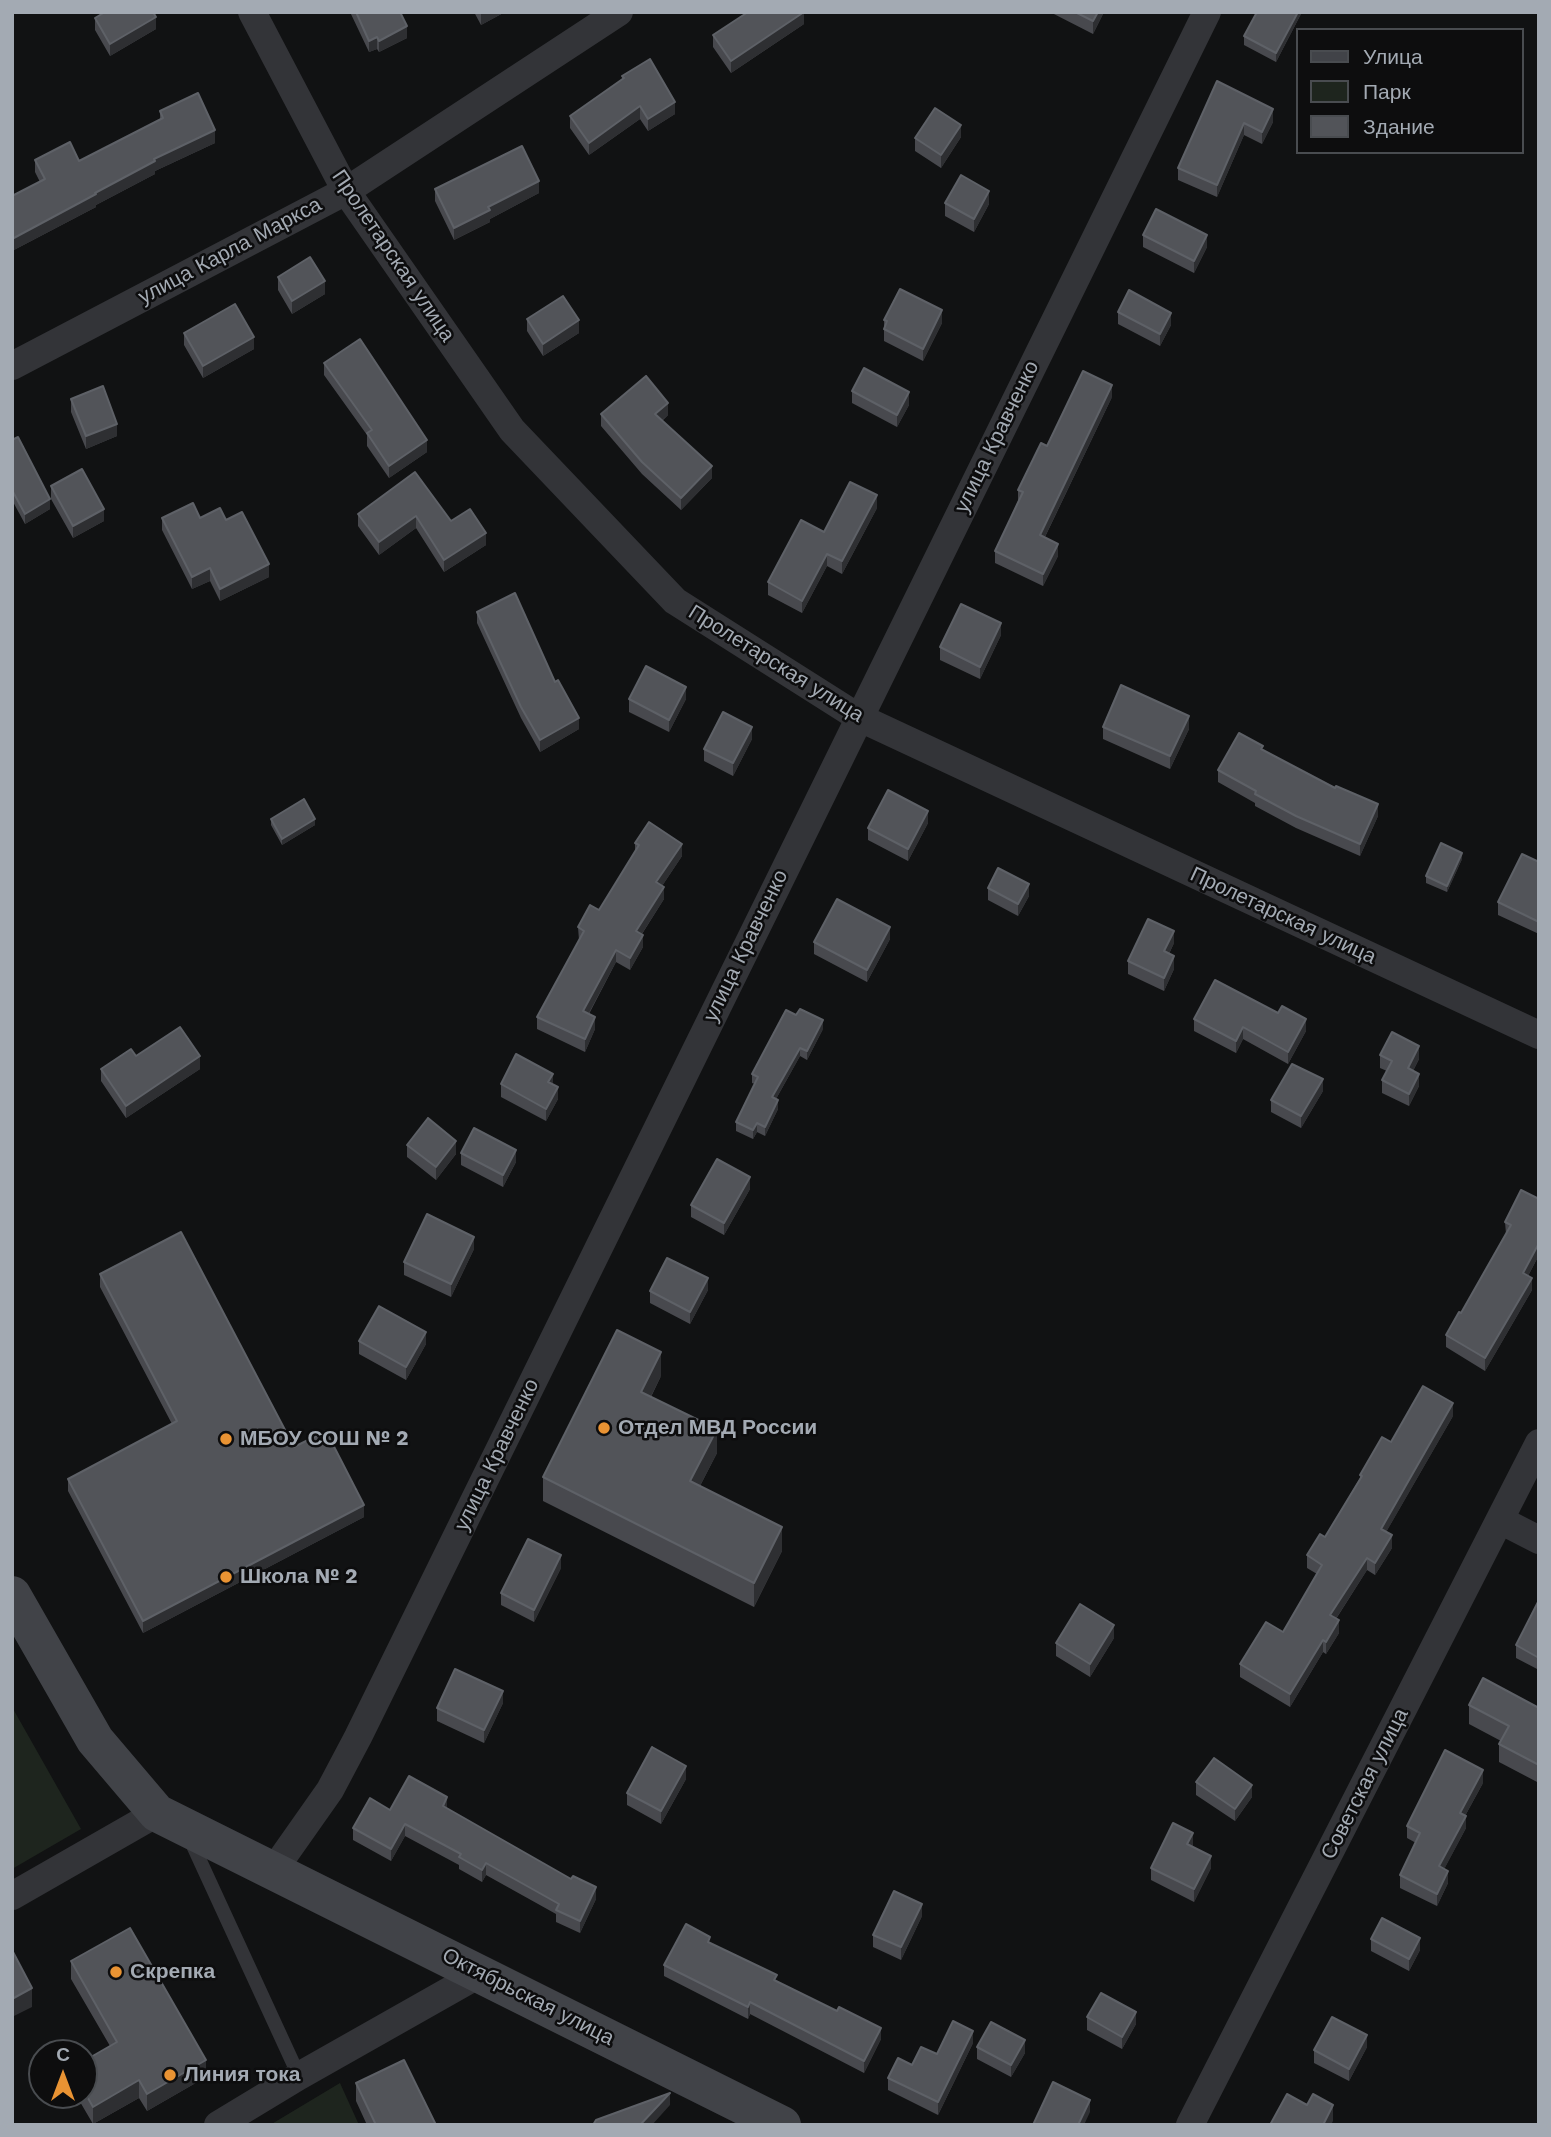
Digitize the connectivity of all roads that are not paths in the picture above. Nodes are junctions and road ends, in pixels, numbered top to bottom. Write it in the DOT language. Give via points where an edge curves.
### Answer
graph roads {
  1 [pos="252,12"];
  2 [pos="619,12"];
  3 [pos="1207,12"];
  4 [pos="346,191"];
  5 [pos="12,366"];
  6 [pos="858,718"];
  7 [pos="1539,1035"];
  8 [pos="1539,1443"];
  9 [pos="1500,1520"];
  10 [pos="1539,1540"];
  11 [pos="12,1595"];
  12 [pos="171,1820"];
  13 [pos="273,1871"];
  14 [pos="12,1896"];
  15 [pos="481,1973"];
  16 [pos="299,2076"];
  17 [pos="218,2125"];
  18 [pos="782,2125"];
  19 [pos="1190,2125"];
  1 -- 4 [label="street, Пролетарская улица"];
  2 -- 4 [label="street, улица Карла Маркса"];
  3 -- 6 [label="street, улица Кравченко"];
  4 -- 5 [label="street, улица Карла Маркса"];
  4 -- 6 [label="street, Пролетарская улица" via="512,430 675,601"];
  6 -- 7 [label="street, Пролетарская улица"];
  6 -- 13 [label="street, улица Кравченко" via="358,1737 330,1790"];
  8 -- 9 [label="street, Советская улица"];
  9 -- 10 [label="street"];
  9 -- 19 [label="street, Советская улица"];
  11 -- 12 [label="main road" via="95,1740"];
  12 -- 13 [label="main road, Октябрьская улица"];
  12 -- 14 [label="street"];
  12 -- 16 [label="lane"];
  13 -- 15 [label="main road, Октябрьская улица"];
  15 -- 16 [label="street"];
  15 -- 18 [label="main road, Октябрьская улица"];
  16 -- 17 [label="street"];
}
